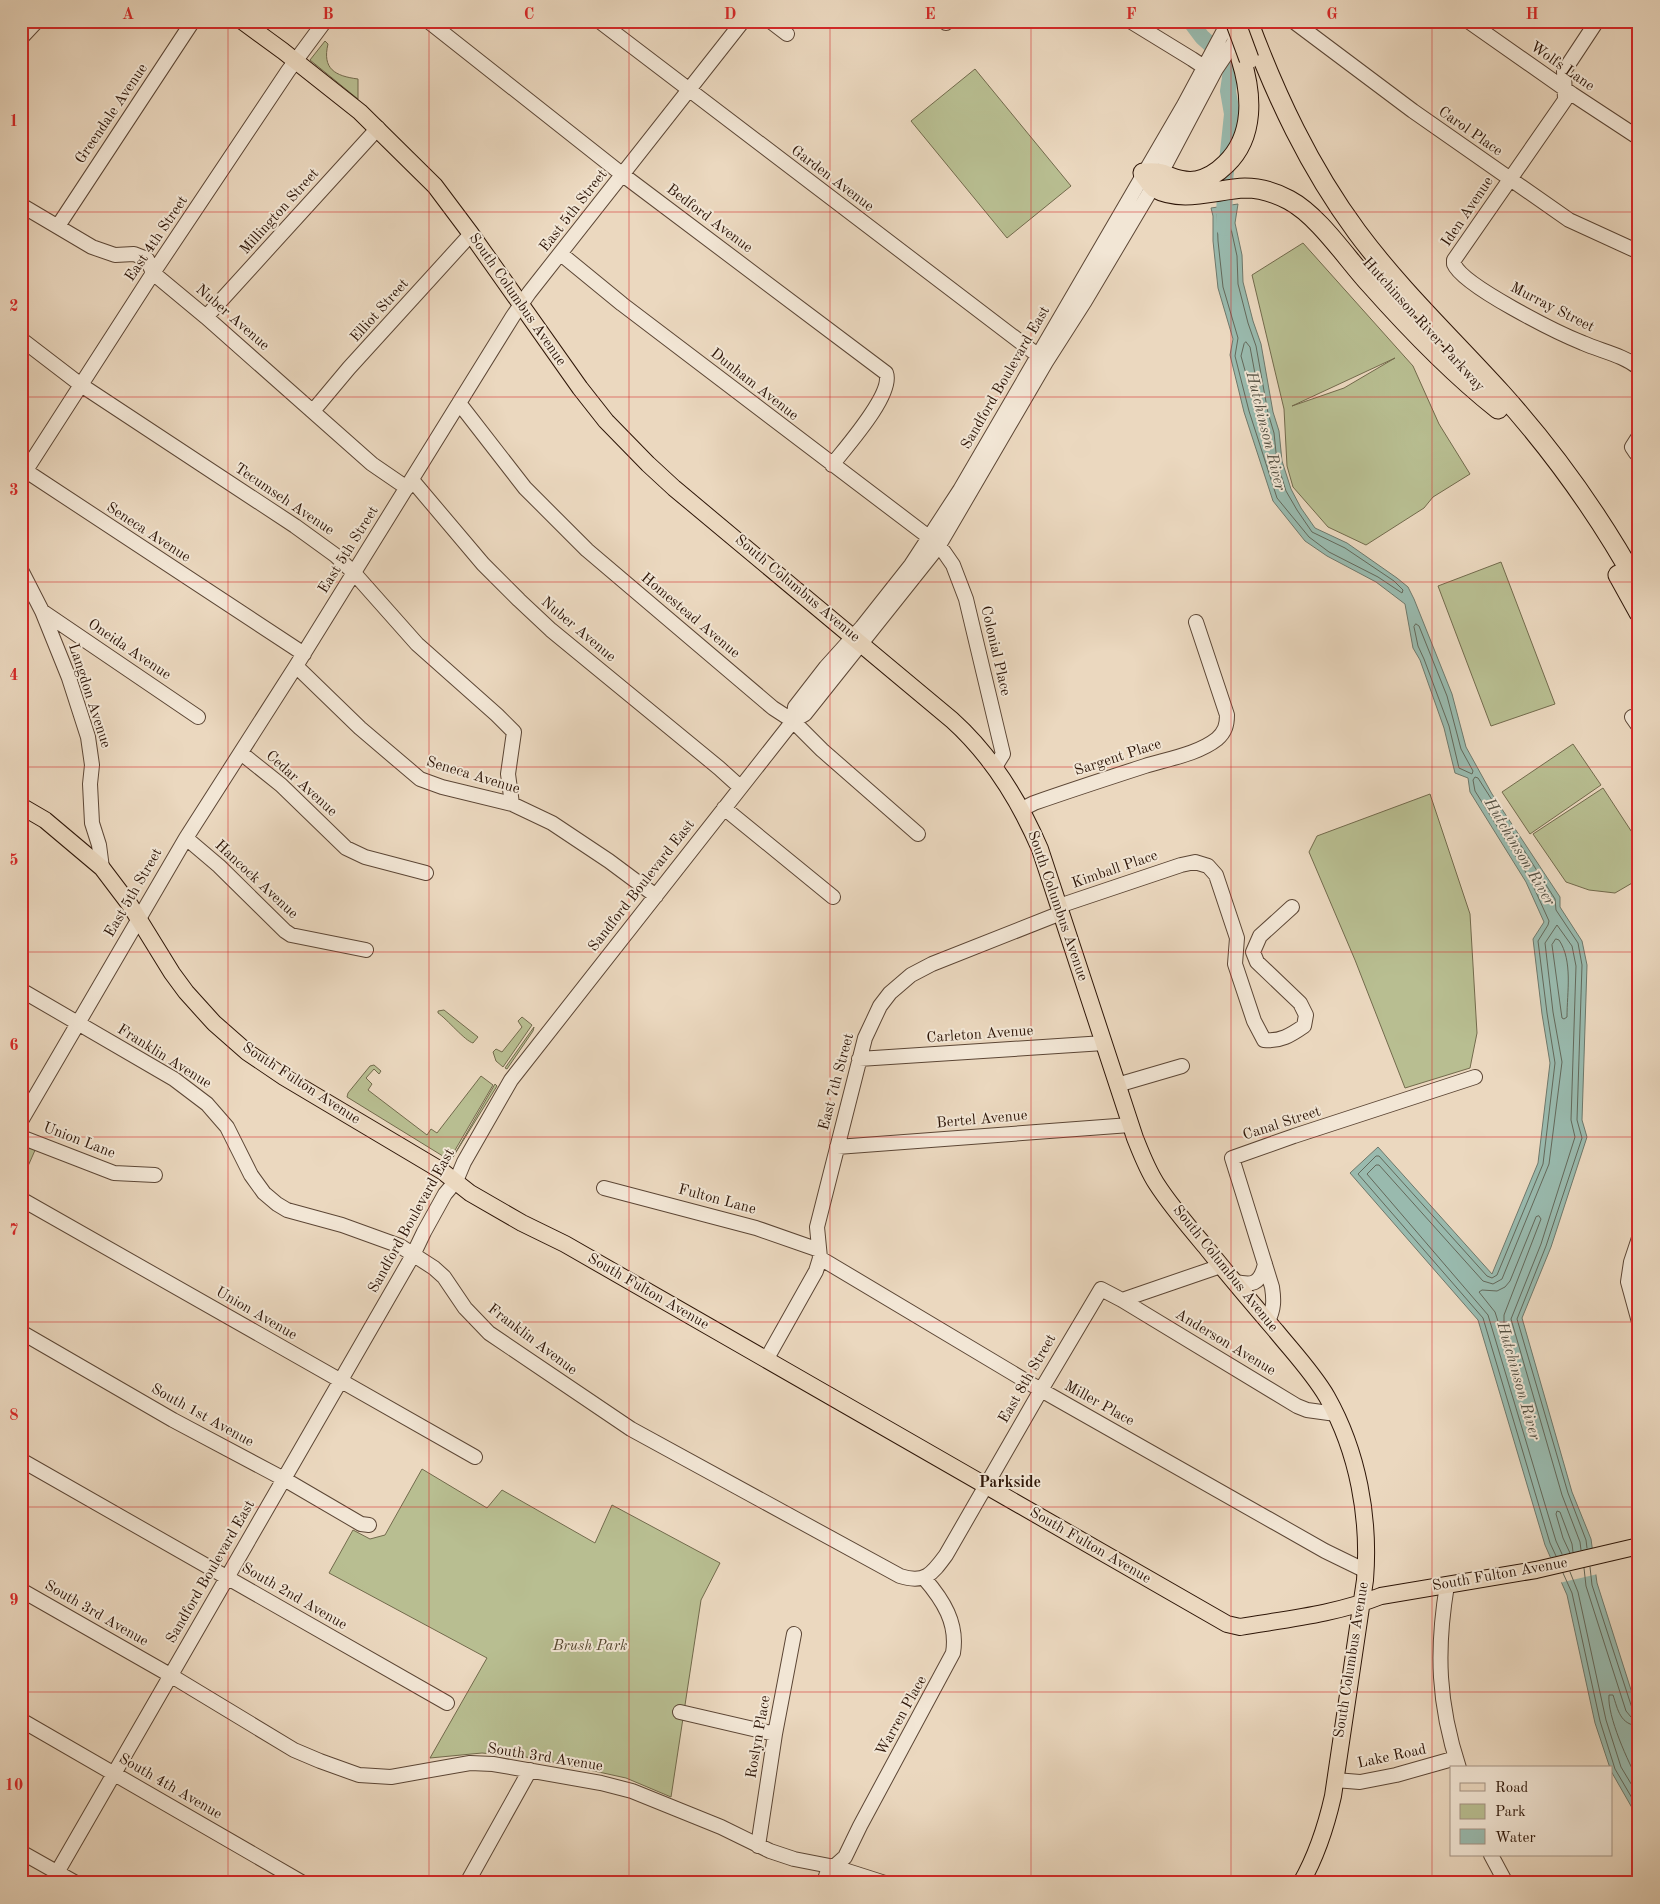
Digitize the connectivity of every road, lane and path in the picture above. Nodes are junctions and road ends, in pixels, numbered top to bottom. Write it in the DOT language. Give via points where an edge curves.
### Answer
graph roads {
  1 [pos="37,21"];
  2 [pos="193,21"];
  3 [pos="242,21"];
  4 [pos="325,21"];
  5 [pos="428,21"];
  6 [pos="599,21"];
  7 [pos="743,21"];
  8 [pos="770,21"];
  9 [pos="1130,21"];
  10 [pos="1243,21"];
  11 [pos="1248,21"];
  12 [pos="1293,21"];
  13 [pos="1468,21"];
  14 [pos="1597,21"];
  15 [pos="1228,24"];
  16 [pos="787,34"];
  17 [pos="21,38"];
  18 [pos="1245,54"];
  19 [pos="296,61"];
  20 [pos="1210,68"];
  21 [pos="688,90"];
  22 [pos="1565,90"];
  23 [pos="378,128"];
  24 [pos="1639,138"];
  25 [pos="623,174"];
  26 [pos="1152,177"];
  27 [pos="1509,179"];
  28 [pos="1195,187"];
  29 [pos="21,205"];
  30 [pos="58,226"];
  31 [pos="471,234"];
  32 [pos="1639,252"];
  33 [pos="561,254"];
  34 [pos="1456,269"];
  35 [pos="153,273"];
  36 [pos="521,305"];
  37 [pos="206,317"];
  38 [pos="21,340"];
  39 [pos="1042,359"];
  40 [pos="1639,368"];
  41 [pos="81,385"];
  42 [pos="459,403"];
  43 [pos="1498,409"];
  44 [pos="313,411"];
  45 [pos="1639,436"];
  46 [pos="1639,454"];
  47 [pos="832,465"];
  48 [pos="24,474"];
  49 [pos="409,484"];
  50 [pos="934,542"];
  51 [pos="21,570"];
  52 [pos="354,573"];
  53 [pos="1639,588"];
  54 [pos="42,611"];
  55 [pos="1639,612"];
  56 [pos="1196,622"];
  57 [pos="858,640"];
  58 [pos="304,654"];
  59 [pos="296,666"];
  60 [pos="198,717"];
  61 [pos="793,721"];
  62 [pos="241,753"];
  63 [pos="996,767"];
  64 [pos="740,787"];
  65 [pos="512,804"];
  66 [pos="21,806"];
  67 [pos="724,808"];
  68 [pos="1022,809"];
  69 [pos="918,834"];
  70 [pos="186,838"];
  71 [pos="102,868"];
  72 [pos="426,873"];
  73 [pos="656,896"];
  74 [pos="833,897"];
  75 [pos="1292,906"];
  76 [pos="1060,910"];
  77 [pos="138,918"];
  78 [pos="366,950"];
  79 [pos="21,990"];
  80 [pos="78,1023"];
  81 [pos="1104,1043"];
  82 [pos="859,1059"];
  83 [pos="1182,1066"];
  84 [pos="1475,1077"];
  85 [pos="1117,1085"];
  86 [pos="21,1121"];
  87 [pos="1130,1125"];
  88 [pos="21,1137"];
  89 [pos="837,1147"];
  90 [pos="155,1175"];
  91 [pos="456,1181"];
  92 [pos="604,1188"];
  93 [pos="21,1199"];
  94 [pos="1639,1238"];
  95 [pos="413,1254"];
  96 [pos="819,1254"];
  97 [pos="1265,1264"];
  98 [pos="1221,1266"];
  99 [pos="1233,1280"];
  100 [pos="1101,1289"];
  101 [pos="1122,1300"];
  102 [pos="1268,1321"];
  103 [pos="1639,1322"];
  104 [pos="21,1332"];
  105 [pos="766,1360"];
  106 [pos="340,1380"];
  107 [pos="1041,1390"];
  108 [pos="1336,1414"];
  109 [pos="475,1457"];
  110 [pos="21,1460"];
  111 [pos="284,1479"];
  112 [pos="985,1486"];
  113 [pos="369,1525"];
  114 [pos="1639,1546"];
  115 [pos="1639,1554"];
  116 [pos="1609,1557"];
  117 [pos="1366,1572"];
  118 [pos="227,1577"];
  119 [pos="924,1578"];
  120 [pos="21,1590"];
  121 [pos="1446,1590"];
  122 [pos="1362,1603"];
  123 [pos="794,1634"];
  124 [pos="170,1675"];
  125 [pos="446,1703"];
  126 [pos="680,1712"];
  127 [pos="21,1720"];
  128 [pos="775,1734"];
  129 [pos="1457,1763"];
  130 [pos="530,1770"];
  131 [pos="114,1774"];
  132 [pos="1335,1780"];
  133 [pos="758,1846"];
  134 [pos="21,1852"];
  135 [pos="1492,1856"];
  136 [pos="835,1867"];
  137 [pos="54,1877"];
  138 [pos="76,1883"];
  139 [pos="303,1883"];
  140 [pos="467,1883"];
  141 [pos="824,1883"];
  142 [pos="885,1883"];
  143 [pos="1301,1883"];
  144 [pos="1506,1883"];
  1 -- 17 [label="street"];
  2 -- 30 [label="street, Greendale Avenue"];
  3 -- 19 [label="main road, South Columbus Avenue"];
  4 -- 19 [label="street, East 4th Street"];
  5 -- 25 [label="street, Bedford Avenue"];
  6 -- 21 [label="street, Garden Avenue"];
  7 -- 21 [label="street, East 5th Street"];
  8 -- 16 [label="street"];
  9 -- 20 [label="street"];
  10 -- 18 [label="street, Sandford Boulevard East"];
  11 -- 18 [label="highway, Hutchinson River Parkway"];
  12 -- 27 [label="street, Carol Place"];
  13 -- 22 [label="street, Wolfs Lane"];
  14 -- 22 [label="street, Iden Avenue" via="1564,71"];
  15 -- 18 [label="highway, Hutchinson River Parkway, bridge"];
  15 -- 20 [label="street, Sandford Boulevard East"];
  18 -- 20 [label="street, Sandford Boulevard East"];
  18 -- 28 [label="highway" via="1250,106 1242,142 1224,167"];
  18 -- 43 [label="highway, Hutchinson River Parkway" via="1282,132 1336,223 1394,296"];
  18 -- 53 [label="highway, Hutchinson River Parkway" via="1276,94 1317,171 1350,222 1394,278 1550,452 1597,517"];
  19 -- 23 [label="main road, South Columbus Avenue"];
  19 -- 35 [label="street, East 4th Street"];
  20 -- 26 [label="street, Sandford Boulevard East"];
  21 -- 25 [label="street, East 5th Street"];
  21 -- 39 [label="street, Garden Avenue"];
  22 -- 24 [label="street, Wolfs Lane"];
  22 -- 27 [label="street, Iden Avenue" via="1565,100"];
  23 -- 31 [label="main road, South Columbus Avenue" via="435,186"];
  23 -- 37 [label="street, Millington Street"];
  25 -- 33 [label="street, East 5th Street"];
  25 -- 47 [label="street, Bedford Avenue" via="886,373 888,378 881,400"];
  26 -- 28 [label="highway" via="1170,193"];
  26 -- 39 [label="street, Sandford Boulevard East"];
  27 -- 32 [label="street, Carol Place" via="1569,220"];
  27 -- 34 [label="street, Iden Avenue" via="1454,260"];
  28 -- 43 [label="highway" via="1253,188 1290,200 1304,210 1391,308 1466,384"];
  29 -- 30 [label="street, Nuber Avenue"];
  30 -- 35 [label="street, Nuber Avenue" via="92,247 147,259"];
  31 -- 36 [label="main road, South Columbus Avenue"];
  31 -- 44 [label="street, Elliot Street"];
  33 -- 36 [label="street, East 5th Street"];
  33 -- 47 [label="street, Dunham Avenue"];
  34 -- 40 [label="street, Murray Street" via="1505,304"];
  35 -- 37 [label="street, Nuber Avenue"];
  35 -- 41 [label="street, East 4th Street"];
  36 -- 42 [label="street, East 5th Street"];
  36 -- 57 [label="main road, South Columbus Avenue" via="580,388 623,439 674,488"];
  37 -- 44 [label="street, Nuber Avenue"];
  38 -- 41 [label="street, Tecumseh Avenue"];
  39 -- 50 [label="street, Sandford Boulevard East"];
  41 -- 48 [label="street, East 4th Street"];
  41 -- 52 [label="street, Tecumseh Avenue" via="295,526"];
  42 -- 49 [label="street, East 5th Street"];
  42 -- 61 [label="street, Homestead Avenue" via="525,488 587,550 773,708"];
  43 -- 55 [label="highway, Hutchinson River Parkway" via="1539,456 1568,497"];
  44 -- 49 [label="street, Nuber Avenue" via="372,464"];
  45 -- 46 [label="street" via="1632,447"];
  47 -- 50 [label="street, Dunham Avenue"];
  48 -- 58 [label="street, Seneca Avenue"];
  49 -- 52 [label="street, East 5th Street"];
  49 -- 64 [label="street, Nuber Avenue" via="483,564 551,630"];
  50 -- 57 [label="street, Sandford Boulevard East" via="911,565"];
  50 -- 63 [label="street, Colonial Place" via="953,565 966,599 1003,754"];
  51 -- 54 [label="street, Langdon Avenue"];
  52 -- 58 [label="street, East 5th Street"];
  52 -- 65 [label="street, Tecumseh Avenue" via="417,644 514,732 508,774"];
  54 -- 60 [label="street, Oneida Avenue"];
  54 -- 71 [label="street, Langdon Avenue" via="69,678 91,750 92,823 100,845"];
  56 -- 68 [label="street, Sargent Place" via="1227,715 1222,734 1211,743 1187,753"];
  57 -- 61 [label="street, Sandford Boulevard East" via="826,667 795,707"];
  57 -- 63 [label="main road, South Columbus Avenue" via="957,724"];
  58 -- 59 [label="street, East 5th Street"];
  59 -- 62 [label="street, East 5th Street"];
  59 -- 65 [label="street, Seneca Avenue" via="360,728 420,779"];
  61 -- 64 [label="street, Sandford Boulevard East"];
  61 -- 69 [label="street, Homestead Avenue"];
  62 -- 70 [label="street, East 5th Street"];
  62 -- 72 [label="street, Cedar Avenue" via="281,785 346,848 365,857"];
  63 -- 68 [label="main road, South Columbus Avenue"];
  64 -- 67 [label="street, Sandford Boulevard East"];
  65 -- 73 [label="street, Seneca Avenue" via="552,823"];
  66 -- 71 [label="main road, South Fulton Avenue" via="45,820"];
  67 -- 73 [label="street, Sandford Boulevard East"];
  67 -- 74 [label="street"];
  68 -- 76 [label="main road, South Columbus Avenue" via="1040,849"];
  70 -- 77 [label="street, East 5th Street"];
  70 -- 78 [label="street, Hancock Avenue" via="285,931"];
  71 -- 77 [label="main road, South Fulton Avenue"];
  73 -- 91 [label="street, Sandford Boulevard East" via="511,1080"];
  75 -- 76 [label="street, Kimball Place" via="1260,936 1253,952 1257,962 1300,1003 1306,1015 1304,1026 1275,1042 1264,1040 1254,1021 1235,964 1237,938 1216,876 1208,866 1195,862 1181,865"];
  76 -- 81 [label="main road, South Columbus Avenue"];
  76 -- 82 [label="street, East 7th Street" via="911,975 880,1006"];
  77 -- 80 [label="street, East 5th Street"];
  77 -- 91 [label="main road, South Fulton Avenue" via="186,992 237,1043 284,1077"];
  79 -- 80 [label="street, Franklin Avenue"];
  80 -- 86 [label="street, East 5th Street"];
  80 -- 95 [label="street, Franklin Avenue" via="174,1079 207,1104 227,1127 251,1176 278,1204 288,1210 373,1235"];
  81 -- 82 [label="street, Carleton Avenue"];
  81 -- 85 [label="main road, South Columbus Avenue"];
  82 -- 89 [label="street, East 7th Street"];
  83 -- 85 [label="street"];
  84 -- 97 [label="street, Canal Street" via="1232,1158"];
  85 -- 87 [label="main road, South Columbus Avenue"];
  87 -- 89 [label="street, Bertel Avenue"];
  87 -- 98 [label="main road, South Columbus Avenue" via="1155,1182"];
  88 -- 90 [label="street, Union Lane" via="114,1173"];
  89 -- 96 [label="street, East 7th Street" via="817,1227"];
  91 -- 95 [label="street, Sandford Boulevard East" via="445,1194"];
  91 -- 105 [label="main road, South Fulton Avenue" via="470,1193 559,1240"];
  92 -- 96 [label="street, Fulton Lane" via="756,1228"];
  93 -- 106 [label="street, Union Avenue"];
  94 -- 103 [label="street" via="1628,1282"];
  95 -- 106 [label="street, Sandford Boulevard East"];
  95 -- 119 [label="street, Franklin Avenue" via="444,1278 465,1308 489,1332 631,1429 900,1576"];
  96 -- 105 [label="street, East 7th Street" via="816,1271"];
  96 -- 107 [label="street, Miller Place"];
  97 -- 99 [label="street" via="1262,1275 1254,1282 1246,1284"];
  97 -- 102 [label="street, Canal Street" via="1274,1302"];
  98 -- 99 [label="main road, South Columbus Avenue"];
  98 -- 101 [label="street"];
  99 -- 102 [label="main road, South Columbus Avenue"];
  100 -- 101 [label="street, Anderson Avenue"];
  100 -- 107 [label="street, East 8th Street"];
  101 -- 108 [label="street, Anderson Avenue" via="1297,1406"];
  102 -- 108 [label="main road, South Columbus Avenue" via="1312,1375"];
  104 -- 111 [label="street, South 1st Avenue" via="173,1420"];
  105 -- 112 [label="main road, South Fulton Avenue"];
  106 -- 109 [label="street, Union Avenue"];
  106 -- 111 [label="street, Sandford Boulevard East"];
  107 -- 112 [label="street, East 8th Street"];
  107 -- 117 [label="street, Miller Place"];
  108 -- 117 [label="main road, South Columbus Avenue" via="1346,1435 1358,1480 1365,1529"];
  110 -- 118 [label="street, South 2nd Avenue"];
  111 -- 113 [label="street, South 1st Avenue" via="361,1524"];
  111 -- 118 [label="street, Sandford Boulevard East"];
  112 -- 119 [label="street" via="946,1555"];
  112 -- 122 [label="main road, South Fulton Avenue" via="1234,1627"];
  114 -- 116 [label="main road"];
  115 -- 116 [label="main road"];
  116 -- 121 [label="main road, South Fulton Avenue"];
  117 -- 122 [label="main road, South Columbus Avenue"];
  118 -- 124 [label="street, Sandford Boulevard East"];
  118 -- 125 [label="street, South 2nd Avenue"];
  119 -- 136 [label="street, Warren Place" via="939,1595 950,1618 954,1631 953,1654 845,1857"];
  120 -- 124 [label="street, South 3rd Avenue"];
  121 -- 122 [label="main road, South Fulton Avenue" via="1381,1596"];
  121 -- 129 [label="street" via="1440,1641 1440,1688"];
  122 -- 132 [label="main road, South Columbus Avenue"];
  123 -- 128 [label="street, Roslyn Place"];
  124 -- 130 [label="street, South 3rd Avenue" via="294,1750 359,1775 391,1777 470,1763"];
  124 -- 131 [label="street, Sandford Boulevard East"];
  126 -- 128 [label="street"];
  127 -- 131 [label="street, South 4th Avenue"];
  128 -- 133 [label="street, Roslyn Place"];
  129 -- 132 [label="street, Lake Road" via="1360,1782"];
  130 -- 133 [label="street, South 3rd Avenue" via="632,1791 721,1827"];
  130 -- 140 [label="street"];
  131 -- 137 [label="street, Sandford Boulevard East"];
  131 -- 139 [label="street, South 4th Avenue"];
  132 -- 143 [label="main road, South Columbus Avenue" via="1324,1834"];
  133 -- 136 [label="street, South 3rd Avenue" via="794,1859"];
  134 -- 137 [label="street"];
  135 -- 144 [label="street"];
  136 -- 141 [label="street, Warren Place" via="827,1874"];
  136 -- 142 [label="street, South 3rd Avenue"];
  137 -- 138 [label="street"];
}
